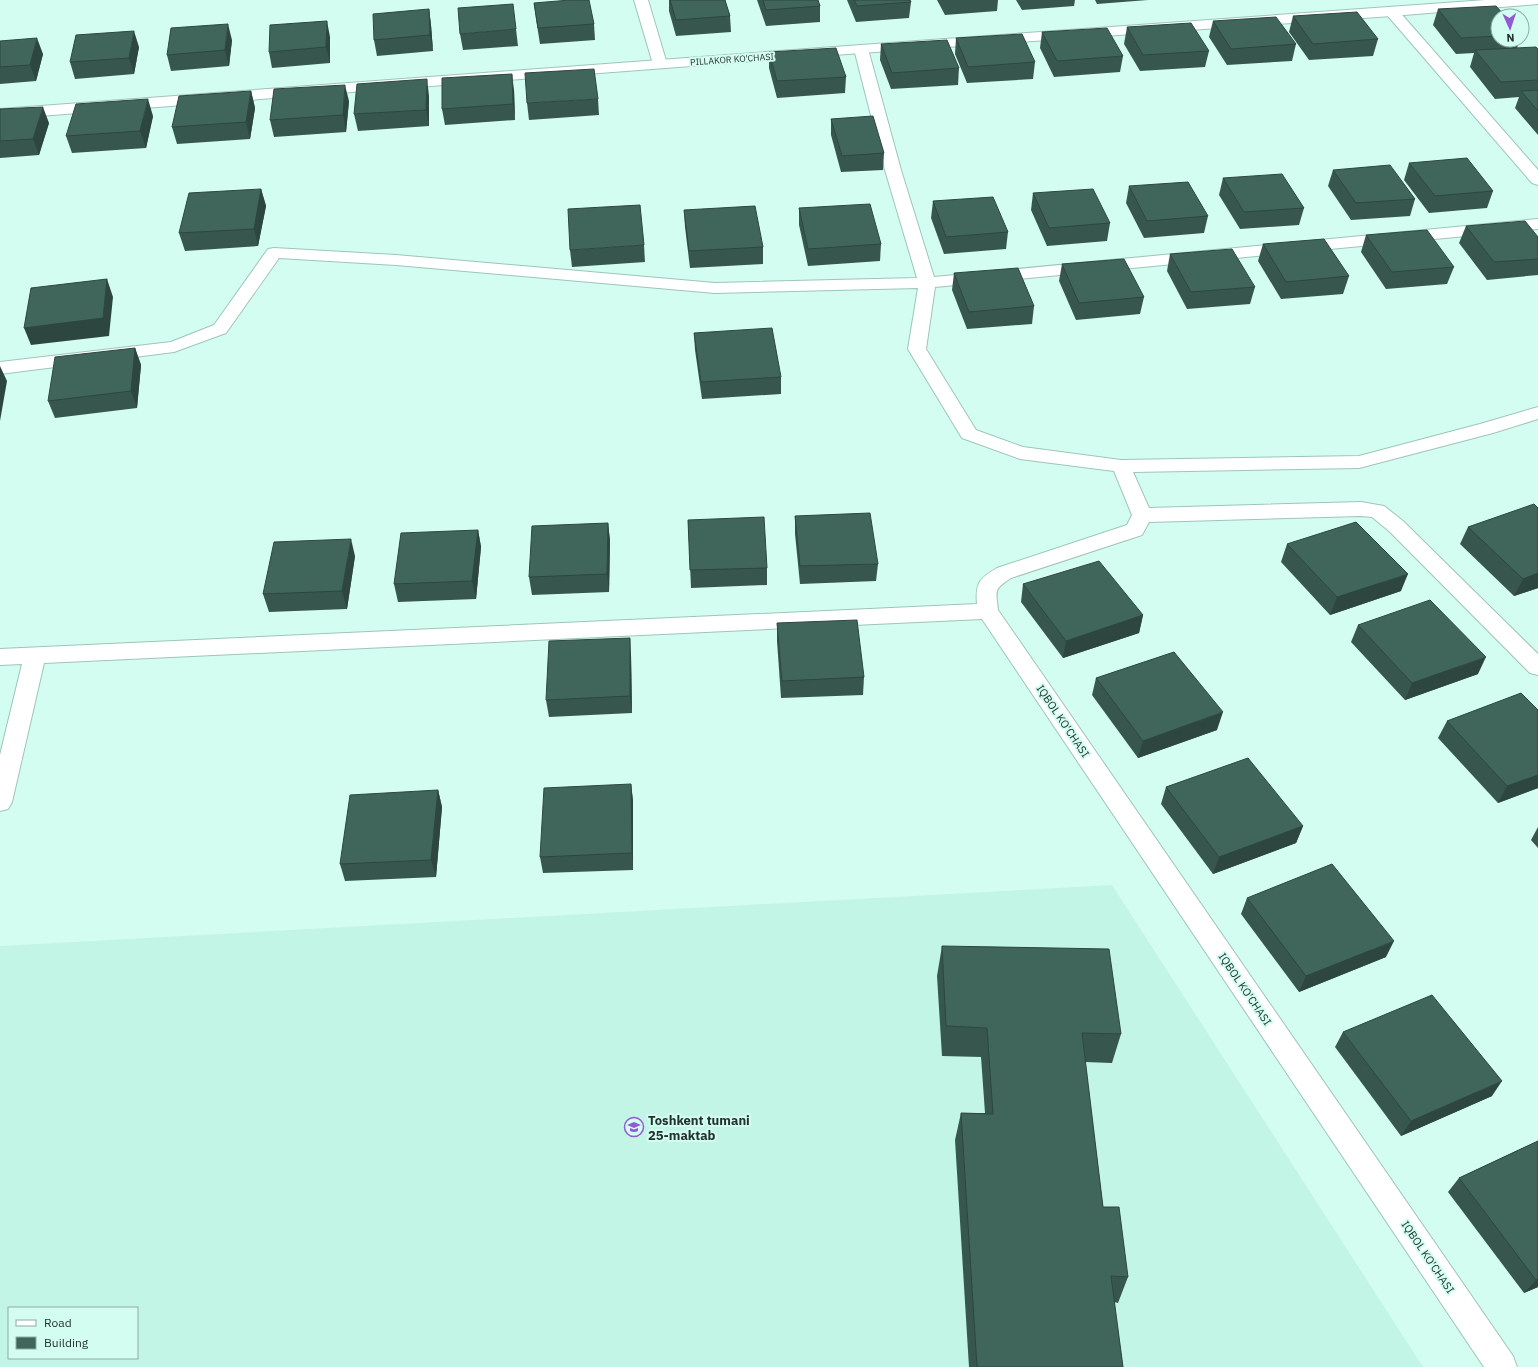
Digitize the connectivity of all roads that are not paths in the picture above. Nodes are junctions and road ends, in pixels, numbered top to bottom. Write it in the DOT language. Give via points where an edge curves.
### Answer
graph roads {
  1 [pos="641,0"];
  2 [pos="1536,0"];
  3 [pos="1392,12"];
  4 [pos="861,49"];
  5 [pos="660,64"];
  6 [pos="0,114"];
  7 [pos="1538,180"];
  8 [pos="1538,224"];
  9 [pos="927,283"];
  10 [pos="0,368"];
  11 [pos="1538,412"];
  12 [pos="1121,466"];
  13 [pos="1142,515"];
  14 [pos="988,611"];
  15 [pos="0,657"];
  16 [pos="35,657"];
  17 [pos="1538,667"];
  18 [pos="0,802"];
  19 [pos="1502,1367"];
  1 -- 5 [label="street"];
  2 -- 3 [label="street, PILLAKOR KO'CHASI"];
  3 -- 4 [label="street, PILLAKOR KO'CHASI"];
  3 -- 7 [label="street"];
  4 -- 5 [label="street, PILLAKOR KO'CHASI"];
  4 -- 9 [label="street" via="893,170"];
  5 -- 6 [label="street, PILLAKOR KO'CHASI"];
  8 -- 9 [label="street"];
  9 -- 10 [label="street" via="715,288 396,260 274,253 220,329 174,347"];
  9 -- 12 [label="street" via="917,349 969,434 1020,453"];
  11 -- 12 [label="street" via="1486,429 1359,462"];
  12 -- 13 [label="street"];
  13 -- 14 [label="street" via="1135,530 1004,573 989,582 986,588"];
  13 -- 17 [label="street" via="1361,509 1377,511 1396,526"];
  14 -- 16 [label="street"];
  14 -- 19 [label="street, IQBOL KO'CHASI"];
  15 -- 16 [label="street"];
  16 -- 18 [label="street"];
}
